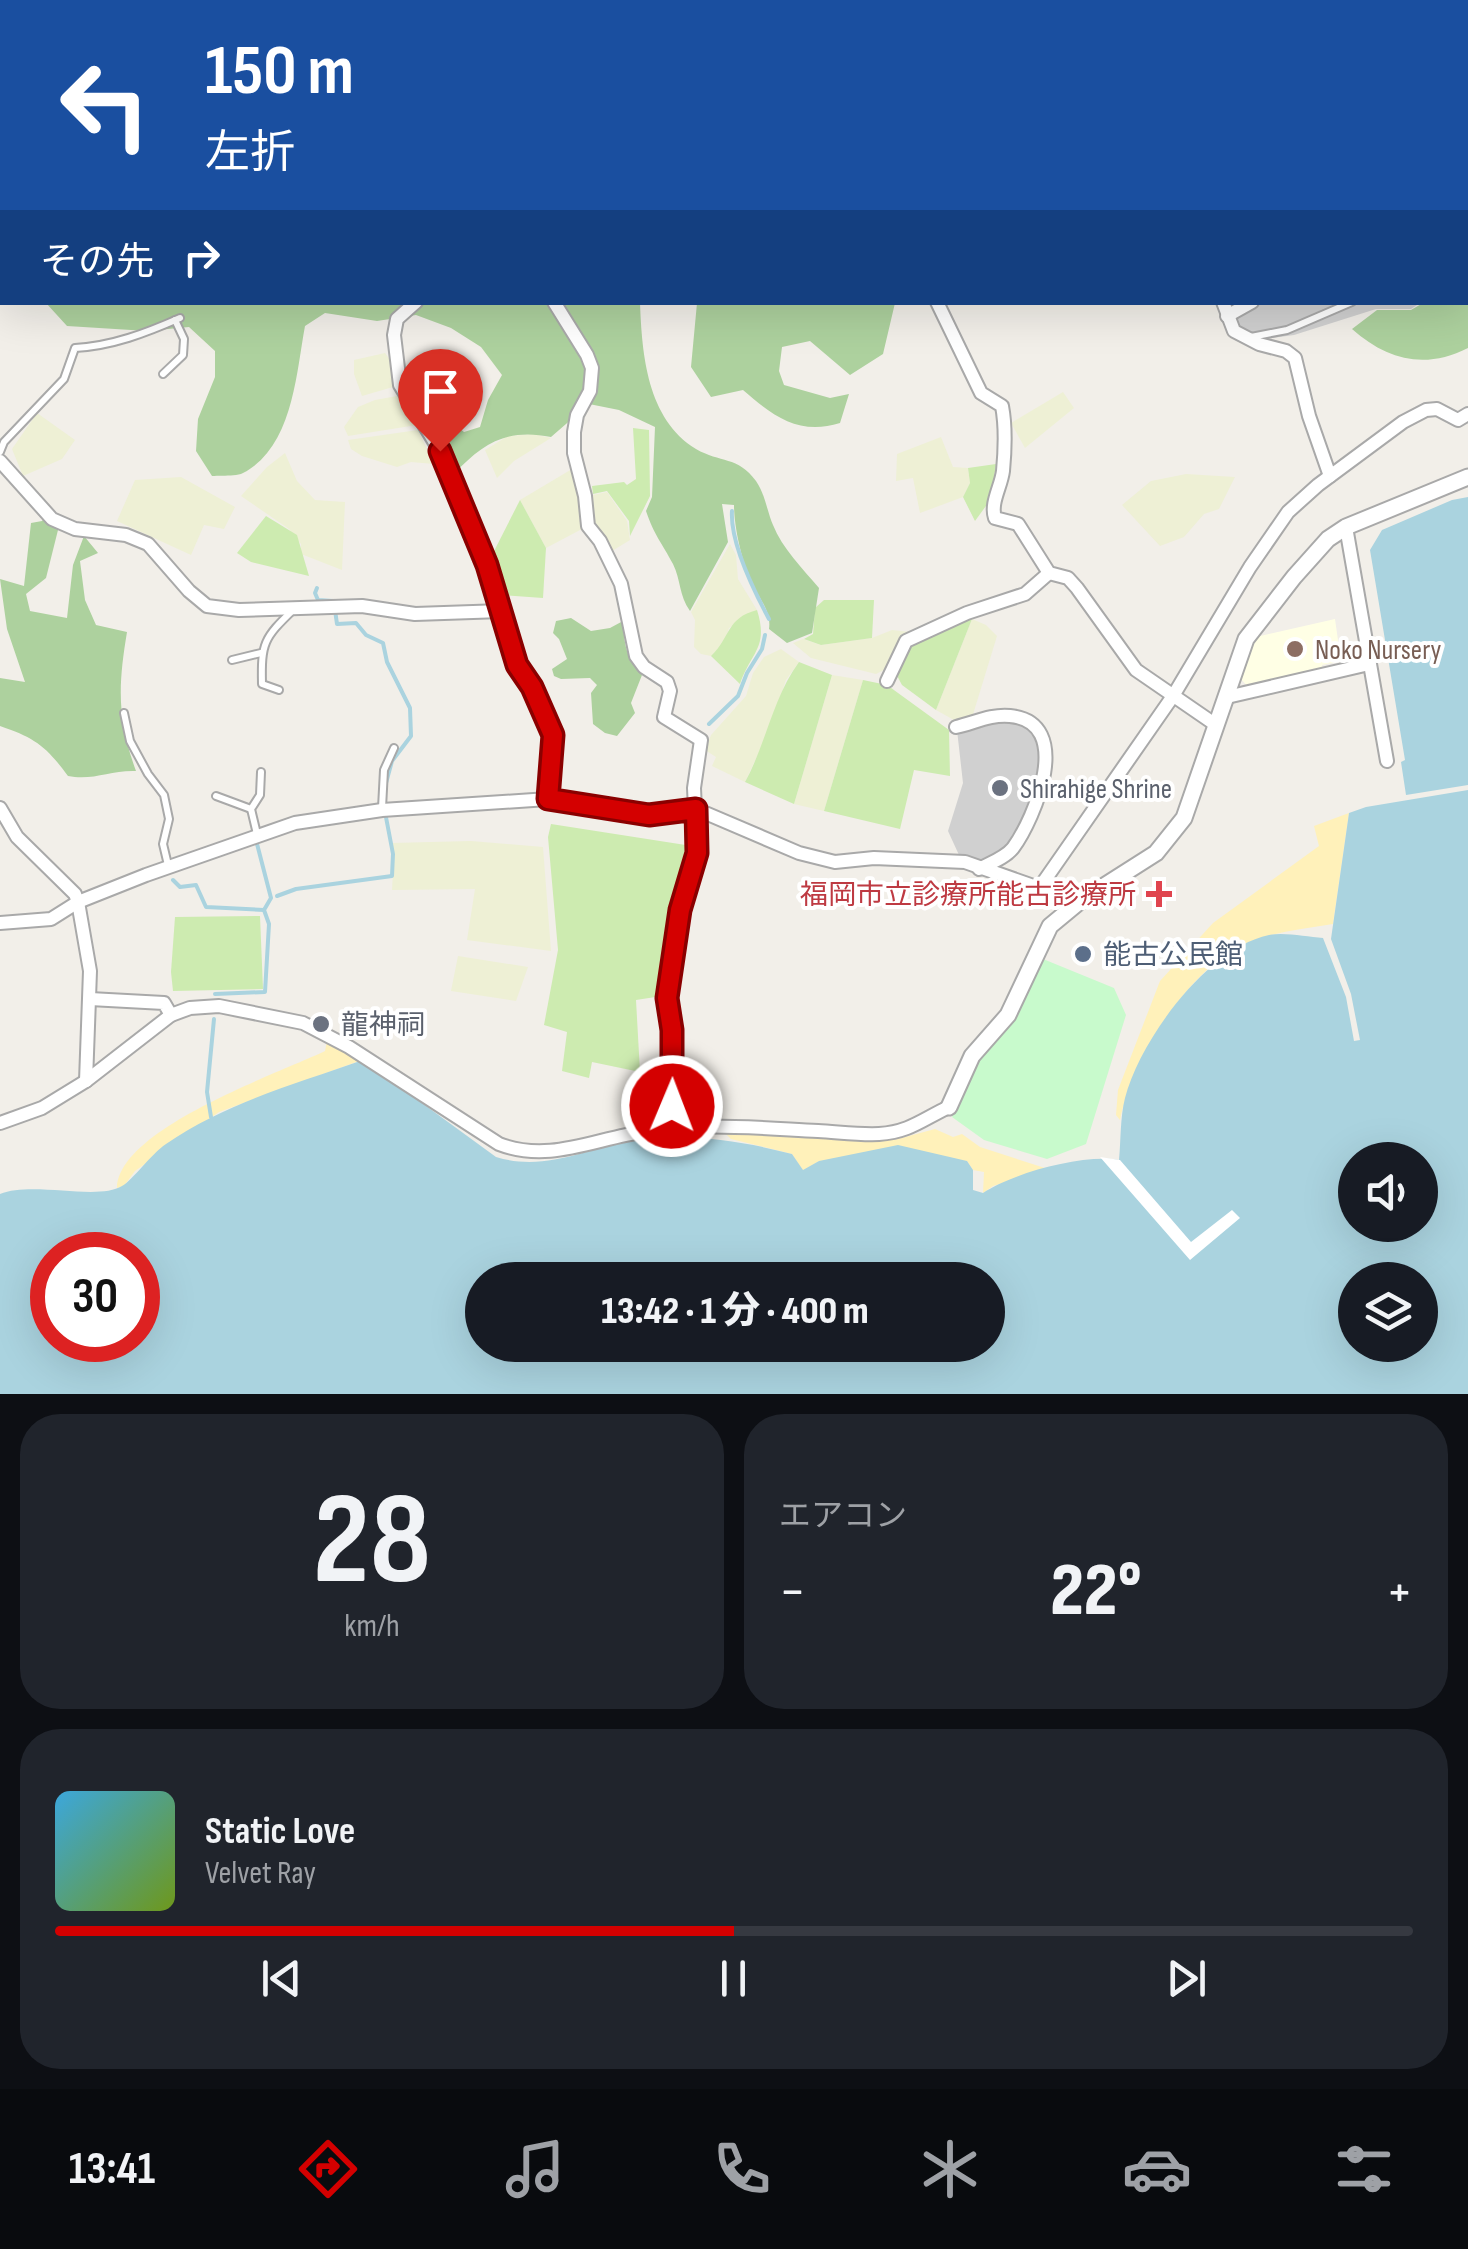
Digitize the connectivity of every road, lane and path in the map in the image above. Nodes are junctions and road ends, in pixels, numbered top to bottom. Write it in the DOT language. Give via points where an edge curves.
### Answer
graph roads {
  1 [pos="413,305"];
  2 [pos="556,305"];
  3 [pos="937,305"];
  4 [pos="1345,305"];
  5 [pos="1225,309"];
  6 [pos="1245,338"];
  7 [pos="163,374"];
  8 [pos="1468,414"];
  9 [pos="0,452"];
  10 [pos="0,461"];
  11 [pos="1330,476"];
  12 [pos="1468,478"];
  13 [pos="1346,527"];
  14 [pos="1049,573"];
  15 [pos="294,610"];
  16 [pos="502,612"];
  17 [pos="261,653"];
  18 [pos="232,660"];
  19 [pos="1370,664"];
  20 [pos="887,681"];
  21 [pos="279,690"];
  22 [pos="1173,696"];
  23 [pos="1227,697"];
  24 [pos="124,713"];
  25 [pos="1216,725"];
  26 [pos="956,728"];
  27 [pos="394,748"];
  28 [pos="1387,762"];
  29 [pos="261,772"];
  30 [pos="216,796"];
  31 [pos="548,799"];
  32 [pos="0,808"];
  33 [pos="696,809"];
  34 [pos="251,810"];
  35 [pos="382,810"];
  36 [pos="257,834"];
  37 [pos="168,866"];
  38 [pos="980,868"];
  39 [pos="1040,887"];
  40 [pos="78,902"];
  41 [pos="1079,902"];
  42 [pos="0,924"];
  43 [pos="90,999"];
  44 [pos="171,1015"];
  45 [pos="86,1082"];
  46 [pos="949,1107"];
  47 [pos="0,1123"];
  48 [pos="670,1130"];
  1 -- 16 [label="street" via="397,320 394,335 400,386 440,451"];
  2 -- 33 [label="street" via="592,368 574,432 588,526 621,584 636,656 667,682 664,717 700,740"];
  3 -- 14 [label="street" via="981,393 1002,406 1002,474 992,511 1018,524"];
  4 -- 6 [label="lane" via="1287,330"];
  5 -- 6 [label="street" via="1234,331"];
  6 -- 11 [label="street" via="1286,352 1299,365"];
  7 -- 9 [label="lane" via="183,355 178,319 132,338 75,348 64,379"];
  8 -- 11 [label="street" via="1458,420 1426,410"];
  10 -- 15 [label="street" via="52,519 148,544 207,606"];
  11 -- 22 [label="street" via="1288,512"];
  12 -- 13 [label="street"];
  13 -- 19 [label="street"];
  13 -- 23 [label="street" via="1328,539 1246,639"];
  14 -- 20 [label="street" via="1025,594 906,641"];
  14 -- 22 [label="street" via="1068,578 1136,670"];
  15 -- 16 [label="street"];
  15 -- 17 [label="lane" via="272,628"];
  16 -- 31 [label="street" via="517,665 553,735"];
  17 -- 18 [label="lane"];
  17 -- 21 [label="lane" via="262,684"];
  19 -- 23 [label="street"];
  19 -- 28 [label="street"];
  22 -- 25 [label="street"];
  22 -- 39 [label="street"];
  23 -- 25 [label="street"];
  24 -- 37 [label="lane" via="130,742 164,795"];
  25 -- 41 [label="street" via="1174,833"];
  26 -- 38 [label="street" via="1013,716 1034,726 1045,744 1037,803 1012,850"];
  27 -- 35 [label="lane" via="384,770"];
  29 -- 34 [label="lane"];
  30 -- 34 [label="lane"];
  31 -- 33 [label="street" via="649,815"];
  31 -- 35 [label="street"];
  32 -- 40 [label="street" via="17,837"];
  33 -- 38 [label="street" via="835,862 950,860"];
  33 -- 48 [label="street" via="697,853 680,910 667,998"];
  34 -- 36 [label="lane"];
  35 -- 36 [label="street" via="329,815"];
  36 -- 37 [label="street"];
  37 -- 40 [label="street"];
  38 -- 39 [label="street"];
  39 -- 41 [label="street"];
  40 -- 42 [label="street" via="50,919"];
  40 -- 43 [label="street"];
  41 -- 46 [label="street" via="1050,926 1008,1015 972,1056"];
  43 -- 44 [label="street" via="164,1002"];
  43 -- 45 [label="street"];
  44 -- 45 [label="street"];
  44 -- 48 [label="street" via="219,1006 303,1023 515,1150 572,1149"];
  45 -- 47 [label="street"];
  46 -- 48 [label="street" via="916,1127 880,1134"];
}
